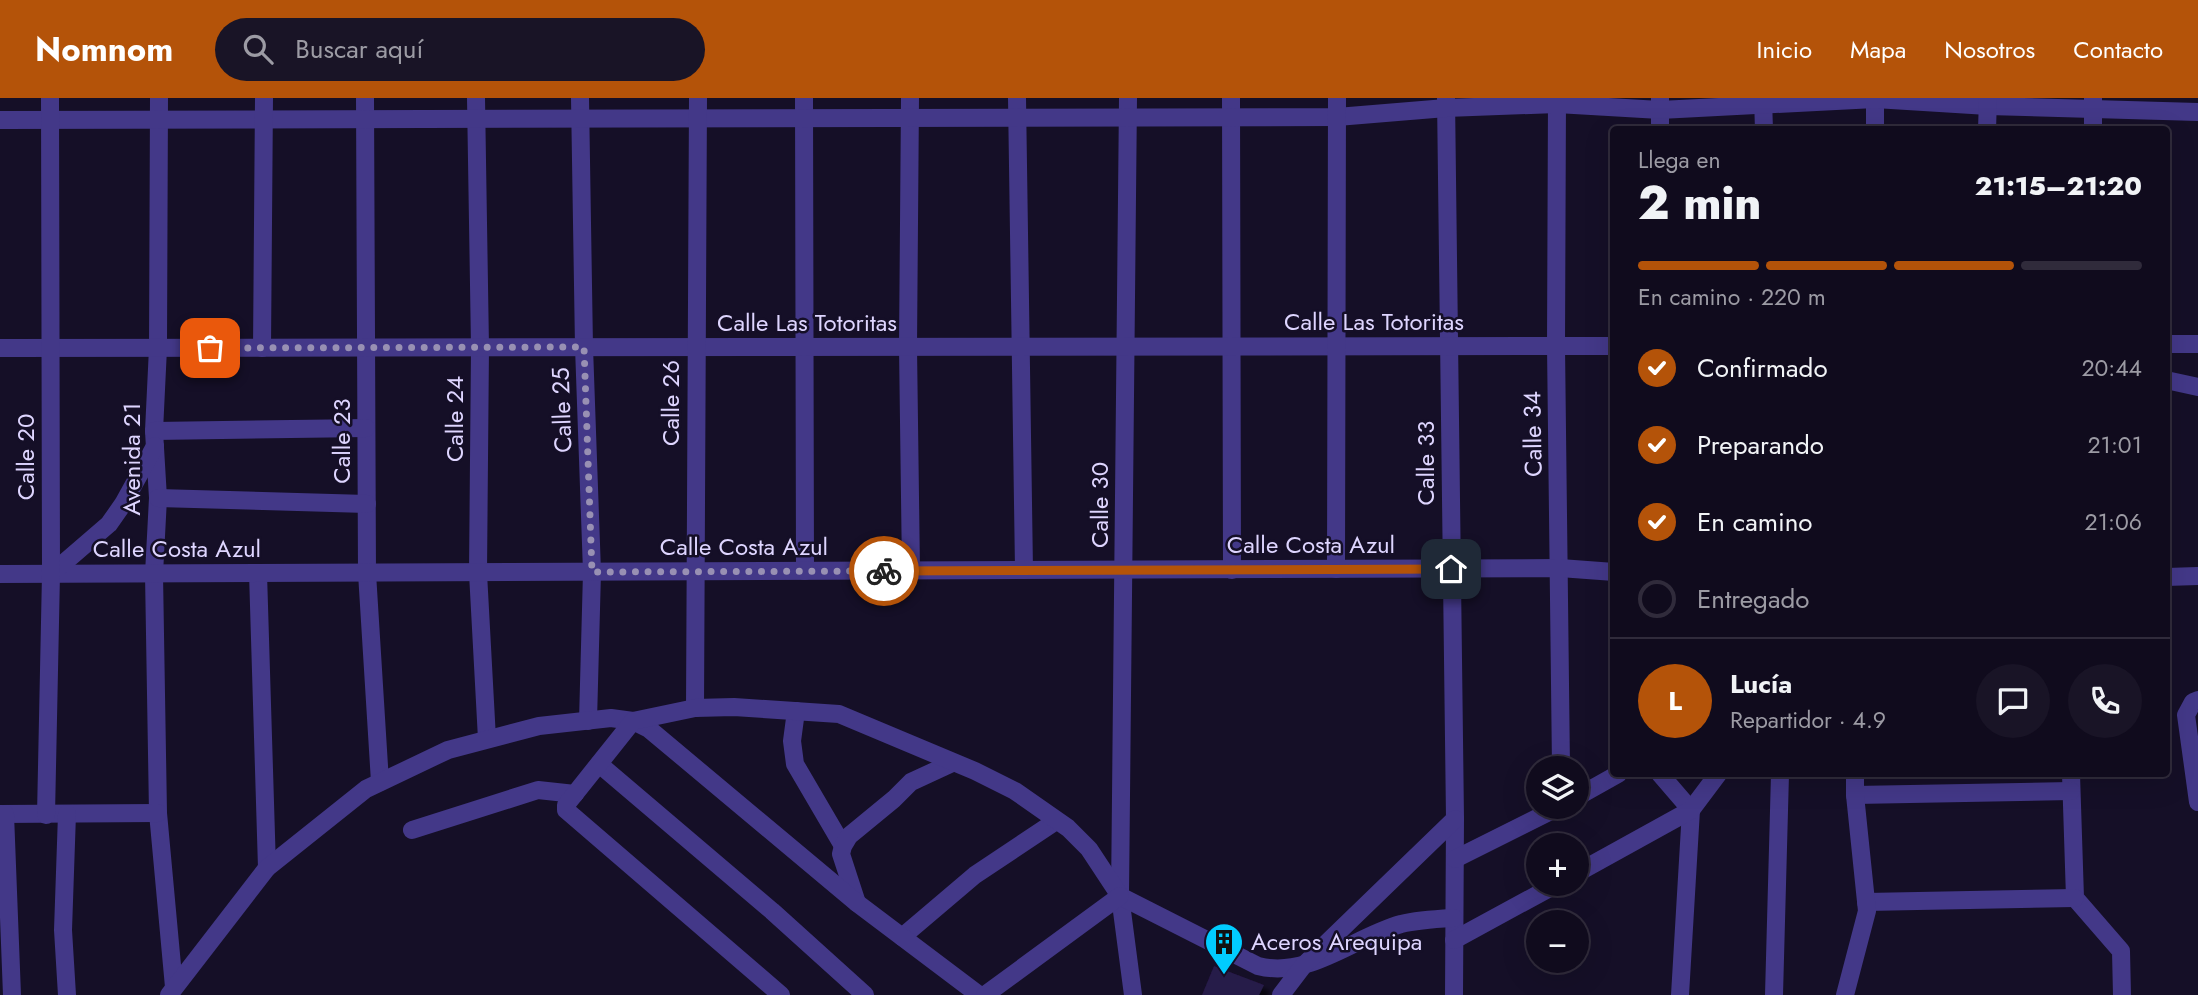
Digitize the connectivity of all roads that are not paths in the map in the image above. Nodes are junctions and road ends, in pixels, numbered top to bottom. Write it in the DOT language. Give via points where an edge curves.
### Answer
graph roads {
  1 [pos="50,98"];
  2 [pos="159,98"];
  3 [pos="264,98"];
  4 [pos="365,98"];
  5 [pos="475,98"];
  6 [pos="580,98"];
  7 [pos="698,98"];
  8 [pos="804,98"];
  9 [pos="910,98"];
  10 [pos="1017,98"];
  11 [pos="1128,98"];
  12 [pos="1231,98"];
  13 [pos="1337,98"];
  14 [pos="1875,99"];
  15 [pos="1557,101"];
  16 [pos="1763,102"];
  17 [pos="1988,102"];
  18 [pos="1447,103"];
  19 [pos="1660,104"];
  20 [pos="2093,104"];
  21 [pos="2198,112"];
  22 [pos="1128,117"];
  23 [pos="1231,117"];
  24 [pos="1337,117"];
  25 [pos="699,118"];
  26 [pos="804,118"];
  27 [pos="910,118"];
  28 [pos="1017,118"];
  29 [pos="264,119"];
  30 [pos="365,119"];
  31 [pos="475,119"];
  32 [pos="579,119"];
  33 [pos="0,120"];
  34 [pos="50,120"];
  35 [pos="160,120"];
  36 [pos="1660,126"];
  37 [pos="1764,126"];
  38 [pos="1875,126"];
  39 [pos="1987,126"];
  40 [pos="2092,126"];
  41 [pos="2170,344"];
  42 [pos="2198,344"];
  43 [pos="1231,346"];
  44 [pos="1336,346"];
  45 [pos="1450,346"];
  46 [pos="1556,346"];
  47 [pos="1610,346"];
  48 [pos="480,347"];
  49 [pos="584,347"];
  50 [pos="696,347"];
  51 [pos="804,347"];
  52 [pos="908,347"];
  53 [pos="1021,347"];
  54 [pos="1126,347"];
  55 [pos="0,348"];
  56 [pos="50,348"];
  57 [pos="158,348"];
  58 [pos="262,348"];
  59 [pos="366,348"];
  60 [pos="2170,381"];
  61 [pos="2198,387"];
  62 [pos="366,428"];
  63 [pos="154,438"];
  64 [pos="158,498"];
  65 [pos="367,504"];
  66 [pos="1560,568"];
  67 [pos="1336,569"];
  68 [pos="1451,569"];
  69 [pos="1024,570"];
  70 [pos="1125,570"];
  71 [pos="1232,570"];
  72 [pos="805,571"];
  73 [pos="911,571"];
  74 [pos="592,572"];
  75 [pos="696,572"];
  76 [pos="1610,572"];
  77 [pos="258,573"];
  78 [pos="367,573"];
  79 [pos="478,573"];
  80 [pos="0,574"];
  81 [pos="51,574"];
  82 [pos="153,574"];
  83 [pos="2198,576"];
  84 [pos="2170,577"];
  85 [pos="2198,700"];
  86 [pos="695,708"];
  87 [pos="796,711"];
  88 [pos="588,721"];
  89 [pos="633,721"];
  90 [pos="487,739"];
  91 [pos="1561,756"];
  92 [pos="953,763"];
  93 [pos="599,764"];
  94 [pos="1613,777"];
  95 [pos="1663,777"];
  96 [pos="1716,777"];
  97 [pos="1780,777"];
  98 [pos="1855,777"];
  99 [pos="380,782"];
  100 [pos="2071,782"];
  101 [pos="1589,790"];
  102 [pos="575,794"];
  103 [pos="1855,795"];
  104 [pos="2198,802"];
  105 [pos="1692,810"];
  106 [pos="158,813"];
  107 [pos="3,814"];
  108 [pos="67,814"];
  109 [pos="46,815"];
  110 [pos="1455,819"];
  111 [pos="1535,819"];
  112 [pos="1056,821"];
  113 [pos="412,830"];
  114 [pos="843,846"];
  115 [pos="1455,859"];
  116 [pos="1589,866"];
  117 [pos="267,868"];
  118 [pos="1120,896"];
  119 [pos="1535,896"];
  120 [pos="2075,898"];
  121 [pos="1866,902"];
  122 [pos="857,903"];
  123 [pos="1454,918"];
  124 [pos="902,937"];
  125 [pos="1454,940"];
  126 [pos="1303,966"];
  127 [pos="172,991"];
  128 [pos="12,995"];
  129 [pos="67,995"];
  130 [pos="781,995"];
  131 [pos="865,995"];
  132 [pos="982,995"];
  133 [pos="1133,995"];
  134 [pos="1281,995"];
  135 [pos="1454,995"];
  136 [pos="1679,995"];
  137 [pos="1774,995"];
  138 [pos="1845,995"];
  139 [pos="2122,995"];
  1 -- 34 [label="street, Calle 20"];
  2 -- 35 [label="street, Avenida 21"];
  3 -- 29 [label="street"];
  4 -- 30 [label="street, Calle 23"];
  5 -- 31 [label="street, Calle 24"];
  6 -- 32 [label="street, Calle 25"];
  7 -- 25 [label="street, Calle 26"];
  8 -- 26 [label="street"];
  9 -- 27 [label="street"];
  10 -- 28 [label="street"];
  11 -- 22 [label="street, Calle 30"];
  12 -- 23 [label="street"];
  13 -- 24 [label="street"];
  14 -- 16 [label="street"];
  14 -- 17 [label="street"];
  14 -- 38 [label="street"];
  15 -- 18 [label="street"];
  15 -- 19 [label="street"];
  15 -- 46 [label="street, Calle 34"];
  16 -- 19 [label="street"];
  16 -- 37 [label="street"];
  17 -- 20 [label="street"];
  17 -- 39 [label="street"];
  18 -- 24 [label="street"];
  18 -- 45 [label="street, Calle 33"];
  19 -- 36 [label="street"];
  20 -- 21 [label="street"];
  20 -- 40 [label="street"];
  22 -- 23 [label="street"];
  22 -- 28 [label="street"];
  22 -- 54 [label="street, Calle 30"];
  23 -- 24 [label="street"];
  23 -- 43 [label="street"];
  24 -- 44 [label="street"];
  25 -- 26 [label="street"];
  25 -- 32 [label="street"];
  25 -- 50 [label="street, Calle 26"];
  26 -- 27 [label="street"];
  26 -- 51 [label="street"];
  27 -- 28 [label="street"];
  27 -- 52 [label="street"];
  28 -- 53 [label="street"];
  29 -- 30 [label="street"];
  29 -- 35 [label="street"];
  29 -- 58 [label="street"];
  30 -- 31 [label="street"];
  30 -- 59 [label="street, Calle 23"];
  31 -- 32 [label="street"];
  31 -- 48 [label="street, Calle 24"];
  32 -- 49 [label="street, Calle 25"];
  33 -- 34 [label="street"];
  34 -- 35 [label="street"];
  34 -- 56 [label="street, Calle 20"];
  35 -- 57 [label="street, Avenida 21"];
  41 -- 42 [label="street"];
  43 -- 44 [label="street, Calle Las Totoritas"];
  43 -- 54 [label="street, Calle Las Totoritas"];
  43 -- 71 [label="street"];
  44 -- 45 [label="street, Calle Las Totoritas"];
  44 -- 67 [label="street"];
  45 -- 46 [label="street, Calle Las Totoritas"];
  45 -- 68 [label="street, Calle 33"];
  46 -- 47 [label="street, Calle Las Totoritas"];
  46 -- 66 [label="street, Calle 34"];
  48 -- 49 [label="street, Calle Las Totoritas"];
  48 -- 59 [label="street, Calle Las Totoritas"];
  48 -- 79 [label="street, Calle 24"];
  49 -- 50 [label="street, Calle Las Totoritas"];
  49 -- 74 [label="street, Calle 25"];
  50 -- 51 [label="street, Calle Las Totoritas"];
  50 -- 75 [label="street, Calle 26"];
  51 -- 52 [label="street, Calle Las Totoritas"];
  51 -- 72 [label="street"];
  52 -- 53 [label="street, Calle Las Totoritas"];
  52 -- 73 [label="street"];
  53 -- 54 [label="street, Calle Las Totoritas"];
  53 -- 69 [label="street"];
  54 -- 70 [label="street, Calle 30"];
  55 -- 56 [label="street, Calle Las Totoritas"];
  56 -- 57 [label="street, Calle Las Totoritas"];
  56 -- 81 [label="street, Calle 20"];
  57 -- 58 [label="street, Calle Las Totoritas"];
  57 -- 63 [label="street, Avenida 21"];
  58 -- 59 [label="street, Calle Las Totoritas"];
  59 -- 62 [label="street, Calle 23"];
  60 -- 61 [label="street"];
  62 -- 63 [label="street"];
  62 -- 65 [label="street, Calle 23"];
  63 -- 64 [label="street, Avenida 21"];
  63 -- 81 [label="street" via="109,524"];
  64 -- 65 [label="street"];
  64 -- 82 [label="street, Avenida 21"];
  65 -- 78 [label="street, Calle 23"];
  66 -- 68 [label="street, Calle Costa Azul"];
  66 -- 76 [label="street, Calle Costa Azul"];
  66 -- 91 [label="street, Calle 34"];
  67 -- 68 [label="street, Calle Costa Azul"];
  67 -- 71 [label="street, Calle Costa Azul"];
  68 -- 110 [label="street, Calle 33"];
  69 -- 70 [label="street, Calle Costa Azul"];
  69 -- 73 [label="street, Calle Costa Azul"];
  70 -- 71 [label="street, Calle Costa Azul"];
  70 -- 118 [label="street, Calle 30"];
  72 -- 73 [label="street, Calle Costa Azul"];
  72 -- 75 [label="street, Calle Costa Azul"];
  74 -- 75 [label="street, Calle Costa Azul"];
  74 -- 79 [label="street, Calle Costa Azul"];
  74 -- 88 [label="street, Calle 25"];
  75 -- 86 [label="street, Calle 26"];
  77 -- 78 [label="street, Calle Costa Azul"];
  77 -- 82 [label="street, Calle Costa Azul"];
  77 -- 117 [label="street"];
  78 -- 79 [label="street, Calle Costa Azul"];
  78 -- 99 [label="street, Calle 23"];
  79 -- 90 [label="street, Calle 24"];
  80 -- 81 [label="street, Calle Costa Azul"];
  81 -- 82 [label="street, Calle Costa Azul"];
  81 -- 109 [label="street, Calle 20"];
  82 -- 106 [label="street, Avenida 21"];
  83 -- 84 [label="street"];
  85 -- 104 [label="street" via="2186,715"];
  86 -- 87 [label="street"];
  86 -- 89 [label="street"];
  87 -- 92 [label="street" via="839,714"];
  87 -- 114 [label="street" via="795,764"];
  88 -- 89 [label="street"];
  88 -- 90 [label="street" via="539,726"];
  89 -- 93 [label="street"];
  89 -- 122 [label="street" via="649,729"];
  90 -- 99 [label="street" via="448,750"];
  92 -- 112 [label="street" via="1015,791"];
  92 -- 114 [label="street" via="911,782 857,828"];
  93 -- 102 [label="street"];
  93 -- 131 [label="street"];
  94 -- 101 [label="street"];
  95 -- 105 [label="street"];
  96 -- 105 [label="street"];
  97 -- 137 [label="street"];
  98 -- 103 [label="street"];
  99 -- 117 [label="street"];
  100 -- 103 [label="street"];
  100 -- 120 [label="street"];
  102 -- 113 [label="street" via="538,790"];
  102 -- 130 [label="street" via="566,805 568,814"];
  103 -- 121 [label="street"];
  105 -- 116 [label="street"];
  105 -- 136 [label="street"];
  106 -- 108 [label="street"];
  106 -- 127 [label="street, Avenida 21"];
  107 -- 109 [label="street"];
  107 -- 128 [label="street"];
  108 -- 109 [label="street"];
  108 -- 129 [label="street" via="63,930"];
  110 -- 115 [label="street, Calle 33"];
  110 -- 126 [label="street"];
  111 -- 115 [label="street"];
  112 -- 118 [label="street" via="1089,849"];
  112 -- 124 [label="street" via="975,875"];
  114 -- 122 [label="street" via="842,862"];
  115 -- 123 [label="street, Calle 33"];
  117 -- 127 [label="street"];
  118 -- 126 [label="street" via="1258,966"];
  118 -- 132 [label="street"];
  118 -- 133 [label="street, Calle 30"];
  119 -- 125 [label="street"];
  120 -- 121 [label="street"];
  120 -- 139 [label="street" via="2121,951"];
  121 -- 138 [label="street"];
  122 -- 124 [label="street"];
  123 -- 125 [label="street, Calle 33"];
  123 -- 126 [label="street" via="1399,925"];
  124 -- 132 [label="street"];
  125 -- 135 [label="street, Calle 33"];
  126 -- 134 [label="street"];
}
